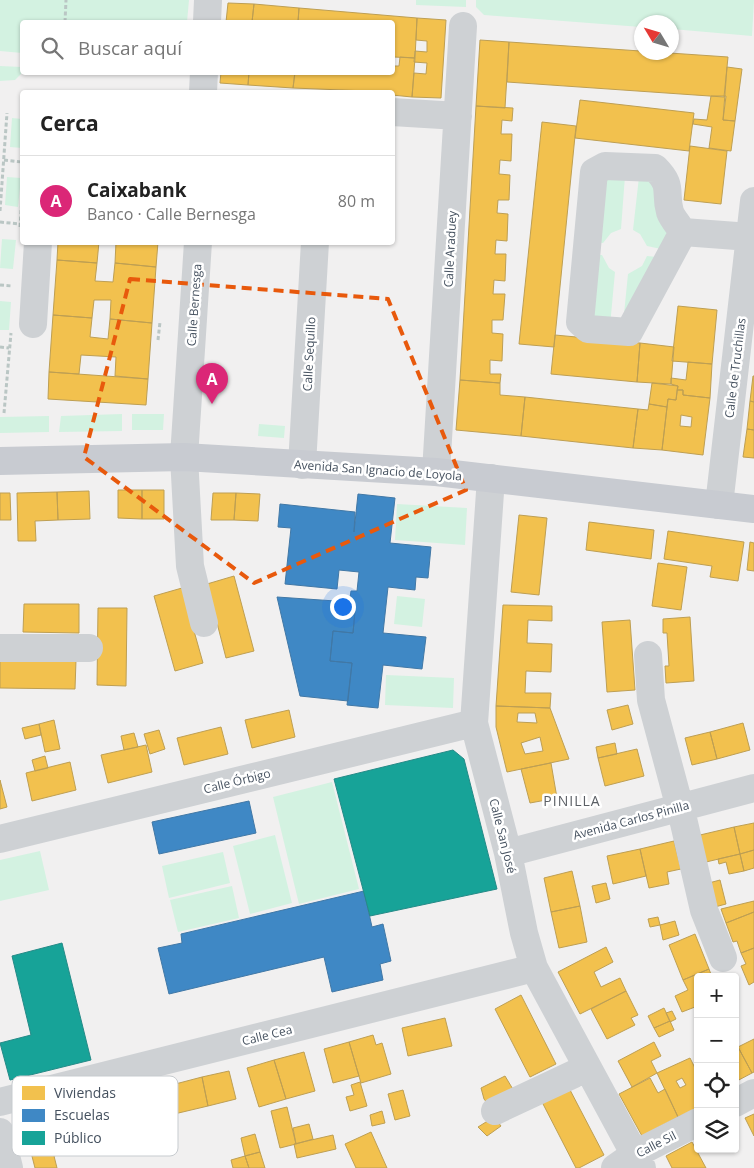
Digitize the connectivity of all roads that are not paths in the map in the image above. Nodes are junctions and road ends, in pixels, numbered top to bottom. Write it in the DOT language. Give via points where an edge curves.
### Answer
graph roads {
  1 [pos="208,0"];
  2 [pos="207,20"];
  3 [pos="463,26"];
  4 [pos="204,75"];
  5 [pos="203,90"];
  6 [pos="395,112"];
  7 [pos="458,116"];
  8 [pos="754,201"];
  9 [pos="683,232"];
  10 [pos="750,237"];
  11 [pos="30,245"];
  12 [pos="198,245"];
  13 [pos="315,245"];
  14 [pos="749,295"];
  15 [pos="33,324"];
  16 [pos="184,457"];
  17 [pos="0,461"];
  18 [pos="302,465"];
  19 [pos="436,472"];
  20 [pos="491,478"];
  21 [pos="718,505"];
  22 [pos="754,509"];
  23 [pos="204,624"];
  24 [pos="0,648"];
  25 [pos="89,648"];
  26 [pos="648,655"];
  27 [pos="474,723"];
  28 [pos="754,788"];
  29 [pos="679,807"];
  30 [pos="0,839"];
  31 [pos="508,853"];
  32 [pos="723,958"];
  33 [pos="534,968"];
  34 [pos="586,1067"];
  35 [pos="104,1076"];
  36 [pos="754,1093"];
  37 [pos="739,1101"];
  38 [pos="495,1111"];
  39 [pos="694,1124"];
  40 [pos="0,1132"];
  41 [pos="631,1163"];
  42 [pos="7,1168"];
  1 -- 2 [label="street"];
  3 -- 7 [label="street, Calle Araduey"];
  4 -- 5 [label="street"];
  6 -- 7 [label="street"];
  7 -- 19 [label="street, Calle Araduey"];
  8 -- 10 [label="street, Calle de Truchillas"];
  9 -- 9 [label="street" via="670,212 669,190 664,176 655,168 605,166 594,172 580,322 588,330 629,332"];
  9 -- 10 [label="street"];
  10 -- 14 [label="street, Calle de Truchillas"];
  11 -- 15 [label="street"];
  12 -- 16 [label="street, Calle Bernesga"];
  13 -- 18 [label="street, Calle Sequillo"];
  14 -- 21 [label="street, Calle de Truchillas"];
  16 -- 17 [label="main road, Avenida San Ignacio de Loyola"];
  16 -- 18 [label="main road, Avenida San Ignacio de Loyola"];
  16 -- 23 [label="street, Calle Bernesga" via="190,566"];
  18 -- 19 [label="main road, Avenida San Ignacio de Loyola"];
  19 -- 20 [label="main road, Avenida San Ignacio de Loyola"];
  20 -- 21 [label="main road, Avenida San Ignacio de Loyola"];
  20 -- 27 [label="street, Calle San José"];
  21 -- 22 [label="main road, Avenida San Ignacio de Loyola"];
  24 -- 25 [label="street"];
  26 -- 29 [label="street" via="652,700"];
  27 -- 30 [label="street, Calle Órbigo"];
  27 -- 31 [label="street, Calle San José"];
  28 -- 29 [label="street, Avenida Carlos Pinilla"];
  29 -- 31 [label="street, Avenida Carlos Pinilla"];
  29 -- 32 [label="street" via="704,910"];
  31 -- 33 [label="street, Calle San José"];
  33 -- 34 [label="street, Calle San José"];
  33 -- 35 [label="street, Calle Cea"];
  34 -- 38 [label="street"];
  34 -- 41 [label="street, Calle San José"];
  36 -- 37 [label="street"];
  39 -- 41 [label="street, Calle Sil"];
  40 -- 42 [label="street"];
}
